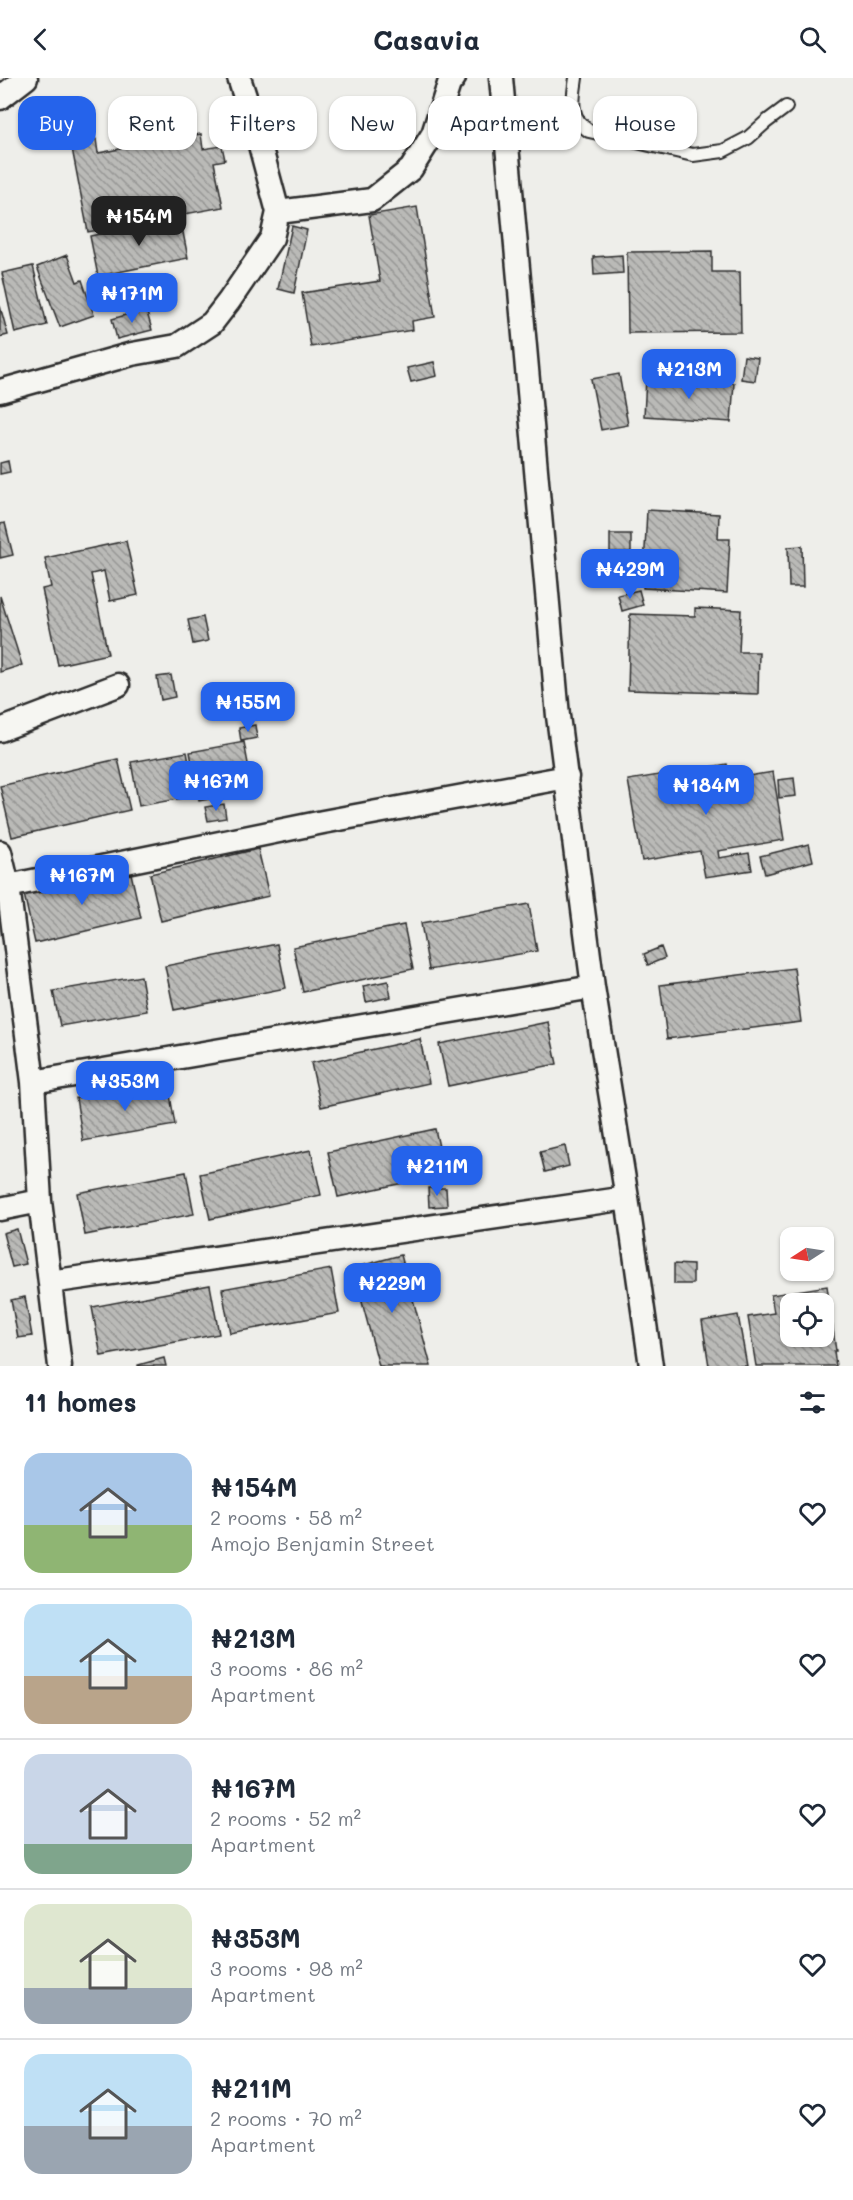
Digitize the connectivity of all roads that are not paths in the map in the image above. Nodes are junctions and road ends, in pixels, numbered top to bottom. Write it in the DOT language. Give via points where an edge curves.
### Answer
graph roads {
  1 [pos="26,78"];
  2 [pos="239,78"];
  3 [pos="454,78"];
  4 [pos="501,78"];
  5 [pos="576,78"];
  6 [pos="0,98"];
  7 [pos="786,107"];
  8 [pos="278,212"];
  9 [pos="0,391"];
  10 [pos="118,685"];
  11 [pos="0,730"];
  12 [pos="567,777"];
  13 [pos="0,852"];
  14 [pos="8,885"];
  15 [pos="593,987"];
  16 [pos="33,1082"];
  17 [pos="627,1197"];
  18 [pos="40,1201"];
  19 [pos="0,1209"];
  20 [pos="50,1282"];
  21 [pos="60,1366"];
  22 [pos="651,1366"];
  1 -- 6 [label="street"];
  2 -- 8 [label="street"];
  3 -- 8 [label="street" via="433,134 411,169 372,200"];
  4 -- 12 [label="street" via="558,716"];
  5 -- 7 [label="lane" via="573,107 579,124 589,131 693,155 723,151 748,138"];
  8 -- 9 [label="street" via="272,238 229,301 212,323 177,346 132,354"];
  10 -- 11 [label="street"];
  12 -- 14 [label="street"];
  12 -- 15 [label="street"];
  13 -- 14 [label="street"];
  14 -- 16 [label="street"];
  15 -- 16 [label="street"];
  15 -- 17 [label="street"];
  16 -- 18 [label="street"];
  17 -- 20 [label="street"];
  17 -- 22 [label="street"];
  18 -- 19 [label="street"];
  18 -- 20 [label="street"];
  20 -- 21 [label="street"];
}
